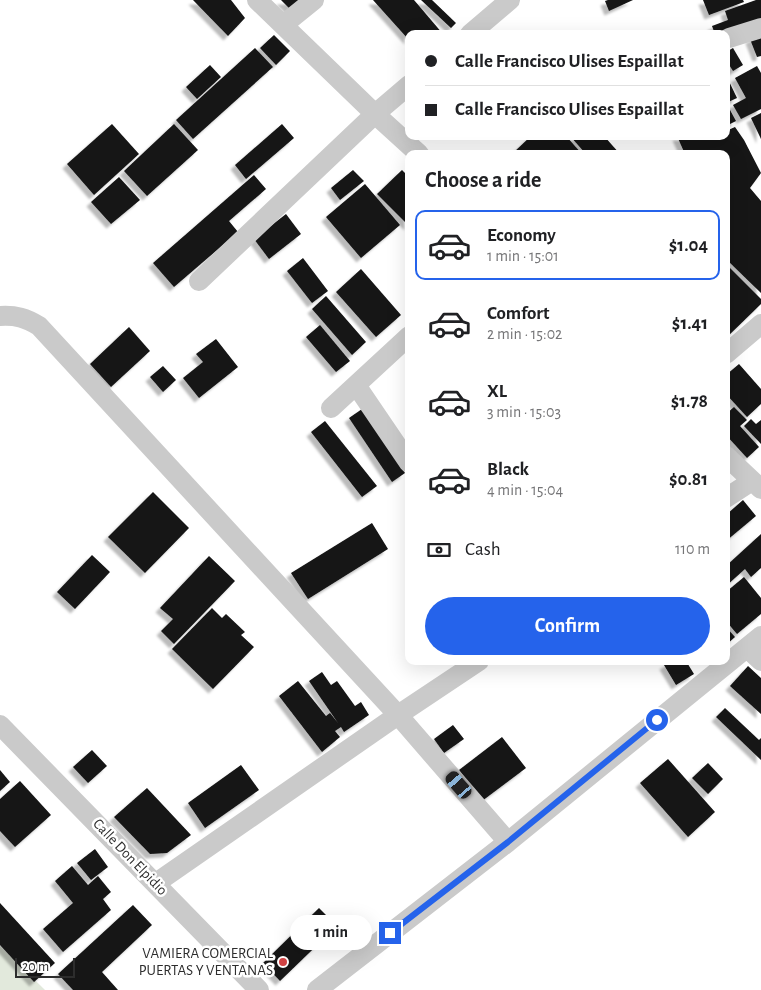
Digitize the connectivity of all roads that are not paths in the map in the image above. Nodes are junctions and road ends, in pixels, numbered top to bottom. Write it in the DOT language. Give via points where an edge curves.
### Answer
graph roads {
  1 [pos="257,0"];
  2 [pos="314,0"];
  3 [pos="510,0"];
  4 [pos="283,25"];
  5 [pos="761,28"];
  6 [pos="475,30"];
  7 [pos="730,38"];
  8 [pos="405,88"];
  9 [pos="375,114"];
  10 [pos="415,150"];
  11 [pos="200,281"];
  12 [pos="0,316"];
  13 [pos="761,324"];
  14 [pos="405,340"];
  15 [pos="730,351"];
  16 [pos="356,385"];
  17 [pos="331,408"];
  18 [pos="405,457"];
  19 [pos="730,460"];
  20 [pos="757,485"];
  21 [pos="730,496"];
  22 [pos="756,648"];
  23 [pos="473,665"];
  24 [pos="398,715"];
  25 [pos="0,725"];
  26 [pos="508,842"];
  27 [pos="156,883"];
  28 [pos="259,990"];
  29 [pos="317,990"];
  1 -- 4 [label="street"];
  2 -- 4 [label="street"];
  3 -- 6 [label="street"];
  4 -- 9 [label="street"];
  5 -- 7 [label="street"];
  8 -- 9 [label="street"];
  9 -- 10 [label="street"];
  9 -- 11 [label="street"];
  12 -- 24 [label="street" via="27,318 39,326"];
  13 -- 15 [label="street"];
  14 -- 16 [label="street"];
  16 -- 17 [label="street"];
  16 -- 18 [label="street"];
  19 -- 20 [label="street"];
  20 -- 21 [label="street"];
  22 -- 26 [label="street"];
  23 -- 24 [label="street"];
  24 -- 26 [label="street"];
  24 -- 27 [label="street"];
  25 -- 27 [label="street, Calle Don Elpidio"];
  26 -- 29 [label="street"];
  27 -- 28 [label="street, Calle Don Elpidio"];
}
